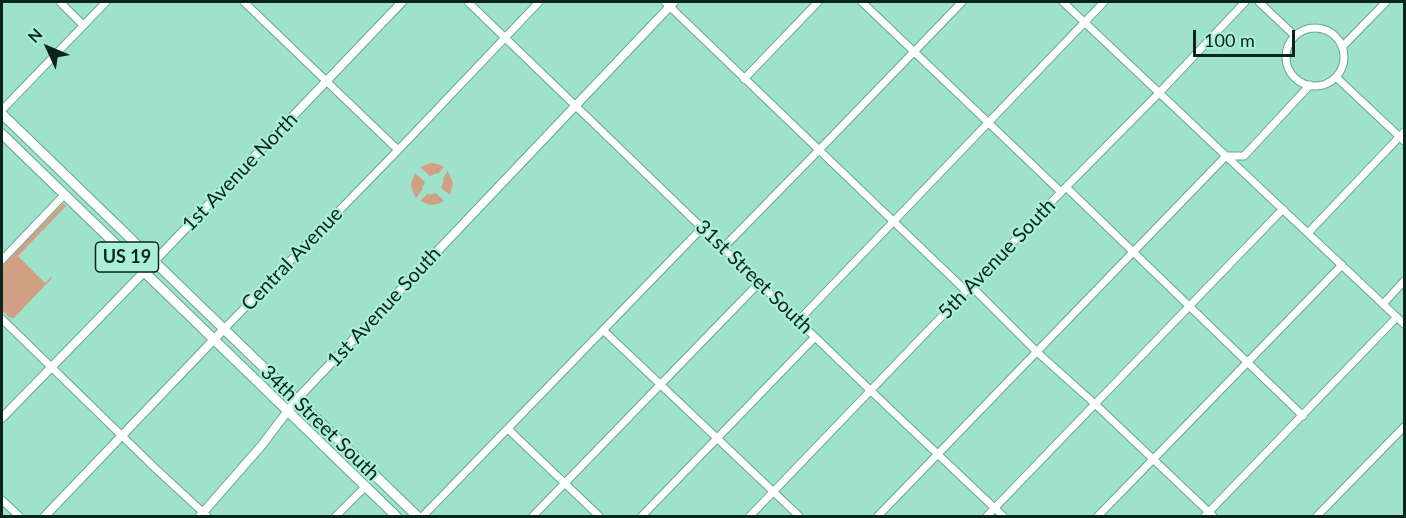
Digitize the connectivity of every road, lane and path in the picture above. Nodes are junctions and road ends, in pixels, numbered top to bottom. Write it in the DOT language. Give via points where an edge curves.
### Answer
graph roads {
  1 [pos="60,2"];
  2 [pos="106,2"];
  3 [pos="244,2"];
  4 [pos="402,2"];
  5 [pos="468,2"];
  6 [pos="539,2"];
  7 [pos="818,2"];
  8 [pos="862,2"];
  9 [pos="962,2"];
  10 [pos="1063,2"];
  11 [pos="1104,2"];
  12 [pos="1245,2"];
  13 [pos="1259,2"];
  14 [pos="1386,2"];
  15 [pos="670,3"];
  16 [pos="1084,21"];
  17 [pos="84,25"];
  18 [pos="1295,36"];
  19 [pos="505,37"];
  20 [pos="1342,47"];
  21 [pos="914,51"];
  22 [pos="1336,77"];
  23 [pos="744,79"];
  24 [pos="326,81"];
  25 [pos="1310,85"];
  26 [pos="1159,93"];
  27 [pos="575,105"];
  28 [pos="2,112"];
  29 [pos="988,122"];
  30 [pos="2,134"];
  31 [pos="1403,137"];
  32 [pos="398,150"];
  33 [pos="819,150"];
  34 [pos="1227,156"];
  35 [pos="42,173"];
  36 [pos="81,190"];
  37 [pos="1064,190"];
  38 [pos="64,195"];
  39 [pos="1283,209"];
  40 [pos="894,221"];
  41 [pos="702,228"];
  42 [pos="1308,233"];
  43 [pos="723,248"];
  44 [pos="1133,252"];
  45 [pos="2,260"];
  46 [pos="154,261"];
  47 [pos="1342,265"];
  48 [pos="144,272"];
  49 [pos="1404,281"];
  50 [pos="759,283"];
  51 [pos="968,289"];
  52 [pos="1383,304"];
  53 [pos="1189,306"];
  54 [pos="1398,317"];
  55 [pos="2,319"];
  56 [pos="798,321"];
  57 [pos="1404,324"];
  58 [pos="224,330"];
  59 [pos="603,330"];
  60 [pos="815,337"];
  61 [pos="213,340"];
  62 [pos="1037,352"];
  63 [pos="1248,363"];
  64 [pos="51,367"];
  65 [pos="660,384"];
  66 [pos="871,391"];
  67 [pos="296,400"];
  68 [pos="1095,404"];
  69 [pos="287,412"];
  70 [pos="1303,416"];
  71 [pos="2,418"];
  72 [pos="1404,427"];
  73 [pos="508,429"];
  74 [pos="123,436"];
  75 [pos="717,439"];
  76 [pos="322,446"];
  77 [pos="938,454"];
  78 [pos="1153,460"];
  79 [pos="359,461"];
  80 [pos="564,484"];
  81 [pos="368,490"];
  82 [pos="773,492"];
  83 [pos="2,500"];
  84 [pos="995,509"];
  85 [pos="203,515"];
  86 [pos="1209,515"];
  87 [pos="19,516"];
  88 [pos="45,516"];
  89 [pos="336,516"];
  90 [pos="396,516"];
  91 [pos="408,516"];
  92 [pos="417,516"];
  93 [pos="423,516"];
  94 [pos="533,516"];
  95 [pos="599,516"];
  96 [pos="642,516"];
  97 [pos="750,516"];
  98 [pos="798,516"];
  99 [pos="878,516"];
  100 [pos="987,516"];
  101 [pos="1003,516"];
  102 [pos="1098,516"];
  103 [pos="1317,516"];
  1 -- 17 [label="street"];
  2 -- 17 [label="street"];
  3 -- 24 [label="street"];
  4 -- 24 [label="main road, 1st Avenue North"];
  5 -- 19 [label="street, 31st Street South"];
  6 -- 19 [label="street, Central Avenue"];
  7 -- 23 [label="street"];
  8 -- 21 [label="street"];
  9 -- 21 [label="street"];
  10 -- 16 [label="street"];
  11 -- 16 [label="street"];
  12 -- 26 [label="street, 5th Avenue South"];
  13 -- 18 [label="street"];
  14 -- 20 [label="street"];
  15 -- 23 [label="street"];
  15 -- 27 [label="main road, 1st Avenue South"];
  16 -- 26 [label="street"];
  16 -- 29 [label="street"];
  17 -- 28 [label="street"];
  18 -- 20 [label="street" via="1312,28 1321,29"];
  18 -- 25 [label="street" via="1286,54 1287,64 1297,80"];
  19 -- 27 [label="street, 31st Street South"];
  19 -- 32 [label="street, Central Avenue"];
  20 -- 22 [label="street" via="1343,63"];
  21 -- 29 [label="street"];
  21 -- 33 [label="street"];
  22 -- 25 [label="street" via="1322,85"];
  22 -- 31 [label="street"];
  23 -- 33 [label="street"];
  24 -- 32 [label="street"];
  24 -- 46 [label="main road, 1st Avenue North"];
  25 -- 34 [label="street" via="1244,156"];
  26 -- 34 [label="street"];
  26 -- 37 [label="street, 5th Avenue South"];
  27 -- 41 [label="street, 31st Street South"];
  27 -- 67 [label="main road, 1st Avenue South"];
  28 -- 36 [label="highway, US 19"];
  29 -- 37 [label="street"];
  29 -- 40 [label="street"];
  30 -- 35 [label="highway, US 19"];
  31 -- 42 [label="street"];
  32 -- 58 [label="street, Central Avenue"];
  33 -- 40 [label="street"];
  33 -- 43 [label="street"];
  34 -- 39 [label="street"];
  34 -- 44 [label="street"];
  35 -- 36 [label="highway" via="68,189"];
  35 -- 38 [label="highway, US 19"];
  36 -- 46 [label="highway, US 19"];
  37 -- 44 [label="street"];
  37 -- 51 [label="street, 5th Avenue South"];
  38 -- 45 [label="street"];
  38 -- 48 [label="highway, US 19"];
  39 -- 42 [label="street"];
  39 -- 53 [label="street"];
  40 -- 51 [label="street"];
  40 -- 56 [label="street"];
  41 -- 43 [label="street, 31st Street South"];
  41 -- 59 [label="street"];
  42 -- 47 [label="street"];
  43 -- 50 [label="street, 31st Street South"];
  44 -- 53 [label="street"];
  44 -- 62 [label="street"];
  46 -- 48 [label="main road, 1st Avenue North"];
  46 -- 58 [label="highway, US 19"];
  47 -- 52 [label="street"];
  47 -- 63 [label="street"];
  48 -- 61 [label="highway, US 19"];
  48 -- 64 [label="main road, 1st Avenue North"];
  49 -- 52 [label="street"];
  50 -- 56 [label="street, 31st Street South"];
  50 -- 65 [label="street"];
  51 -- 62 [label="street"];
  51 -- 66 [label="street, 5th Avenue South"];
  52 -- 54 [label="street"];
  53 -- 63 [label="street"];
  53 -- 68 [label="street"];
  54 -- 57 [label="street"];
  54 -- 70 [label="street"];
  55 -- 64 [label="street"];
  56 -- 60 [label="street, 31st Street South"];
  58 -- 61 [label="main road, Central Avenue"];
  58 -- 67 [label="highway, 34th Street South / US 19"];
  59 -- 65 [label="street"];
  59 -- 73 [label="street"];
  60 -- 66 [label="street, 31st Street South"];
  60 -- 75 [label="street"];
  61 -- 69 [label="highway, 34th Street South / US 19"];
  61 -- 74 [label="main road, Central Avenue"];
  62 -- 68 [label="street"];
  62 -- 77 [label="street"];
  63 -- 70 [label="street"];
  63 -- 78 [label="street"];
  64 -- 71 [label="main road, 1st Avenue North"];
  64 -- 74 [label="street"];
  65 -- 75 [label="street"];
  65 -- 80 [label="street"];
  66 -- 77 [label="street, 31st Street South"];
  66 -- 82 [label="street, 5th Avenue South"];
  67 -- 69 [label="main road, 1st Avenue South"];
  67 -- 79 [label="highway, 34th Street South / US 19"];
  68 -- 78 [label="street"];
  68 -- 84 [label="street"];
  69 -- 76 [label="highway, 34th Street South / US 19"];
  69 -- 85 [label="main road, 1st Avenue South"];
  70 -- 86 [label="street"];
  72 -- 103 [label="street"];
  73 -- 80 [label="street"];
  73 -- 93 [label="street"];
  74 -- 85 [label="street"];
  74 -- 88 [label="main road, Central Avenue"];
  75 -- 82 [label="street"];
  75 -- 96 [label="street"];
  76 -- 79 [label="highway" via="330,441 352,462"];
  76 -- 81 [label="highway, 34th Street South / US 19"];
  77 -- 84 [label="street, 31st Street South"];
  77 -- 99 [label="street"];
  78 -- 86 [label="street"];
  78 -- 102 [label="street"];
  79 -- 92 [label="highway, 34th Street South / US 19"];
  80 -- 94 [label="street"];
  80 -- 95 [label="street"];
  81 -- 89 [label="street"];
  81 -- 90 [label="highway, 34th Street South / US 19"];
  81 -- 91 [label="highway" via="380,489"];
  82 -- 97 [label="street, 5th Avenue South"];
  82 -- 98 [label="street"];
  83 -- 87 [label="street"];
  84 -- 100 [label="street"];
  84 -- 101 [label="street, 31st Street South"];
}
